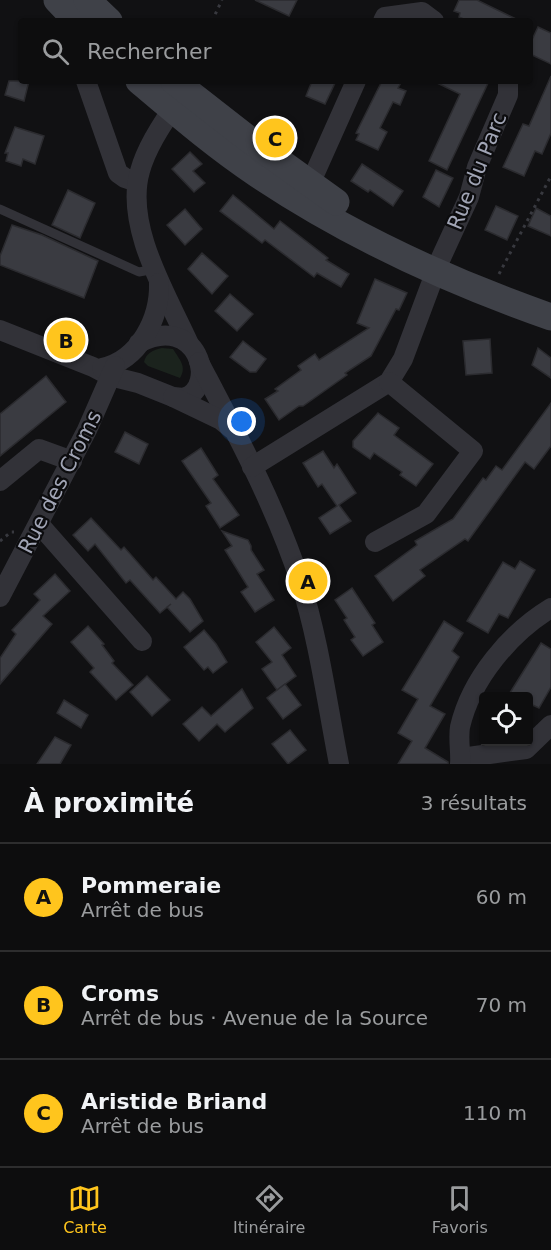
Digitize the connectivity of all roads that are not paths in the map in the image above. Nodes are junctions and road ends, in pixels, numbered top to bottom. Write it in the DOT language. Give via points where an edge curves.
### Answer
graph roads {
  1 [pos="74,12"];
  2 [pos="97,18"];
  3 [pos="384,18"];
  4 [pos="430,18"];
  5 [pos="87,84"];
  6 [pos="148,84"];
  7 [pos="355,84"];
  8 [pos="508,84"];
  9 [pos="177,94"];
  10 [pos="137,182"];
  11 [pos="310,184"];
  12 [pos="0,209"];
  13 [pos="437,266"];
  14 [pos="157,273"];
  15 [pos="551,305"];
  16 [pos="551,317"];
  17 [pos="0,330"];
  18 [pos="189,344"];
  19 [pos="136,347"];
  20 [pos="199,362"];
  21 [pos="107,370"];
  22 [pos="389,382"];
  23 [pos="138,383"];
  24 [pos="174,397"];
  25 [pos="232,429"];
  26 [pos="72,461"];
  27 [pos="252,467"];
  28 [pos="0,481"];
  29 [pos="39,524"];
  30 [pos="375,542"];
  31 [pos="0,597"];
  32 [pos="551,608"];
  33 [pos="142,641"];
  34 [pos="551,725"];
  35 [pos="460,761"];
  36 [pos="339,764"];
  1 -- 2 [label="main road"];
  3 -- 4 [label="street" via="422,12"];
  5 -- 10 [label="street" via="118,173"];
  6 -- 9 [label="main road"];
  7 -- 11 [label="street"];
  8 -- 13 [label="street, Rue du Parc" via="508,94 477,167 469,197"];
  9 -- 10 [label="street" via="143,160"];
  9 -- 11 [label="main road"];
  9 -- 13 [label="main road" via="258,175 375,242"];
  10 -- 14 [label="street" via="140,228"];
  11 -- 13 [label="main road"];
  12 -- 14 [label="lane" via="139,272"];
  13 -- 15 [label="main road"];
  13 -- 16 [label="main road"];
  13 -- 22 [label="street, Rue du Parc" via="403,359"];
  14 -- 18 [label="street"];
  14 -- 19 [label="street" via="157,312"];
  17 -- 21 [label="street"];
  18 -- 19 [label="street" via="165,335"];
  18 -- 20 [label="street"];
  19 -- 21 [label="street"];
  19 -- 23 [label="street" via="129,365"];
  20 -- 24 [label="street" via="201,376 197,388 187,398"];
  20 -- 25 [label="street"];
  21 -- 23 [label="street"];
  21 -- 26 [label="street, Rue des Croms"];
  22 -- 27 [label="street"];
  22 -- 30 [label="street" via="473,452 426,514"];
  23 -- 24 [label="street"];
  24 -- 25 [label="street"];
  25 -- 27 [label="street"];
  26 -- 28 [label="street" via="39,449"];
  26 -- 29 [label="street, Rue des Croms"];
  27 -- 36 [label="street" via="300,582"];
  29 -- 31 [label="street, Rue des Croms"];
  29 -- 33 [label="street"];
  32 -- 35 [label="street" via="528,622 483,673 466,705 460,730"];
  34 -- 35 [label="street" via="526,749"];
}
